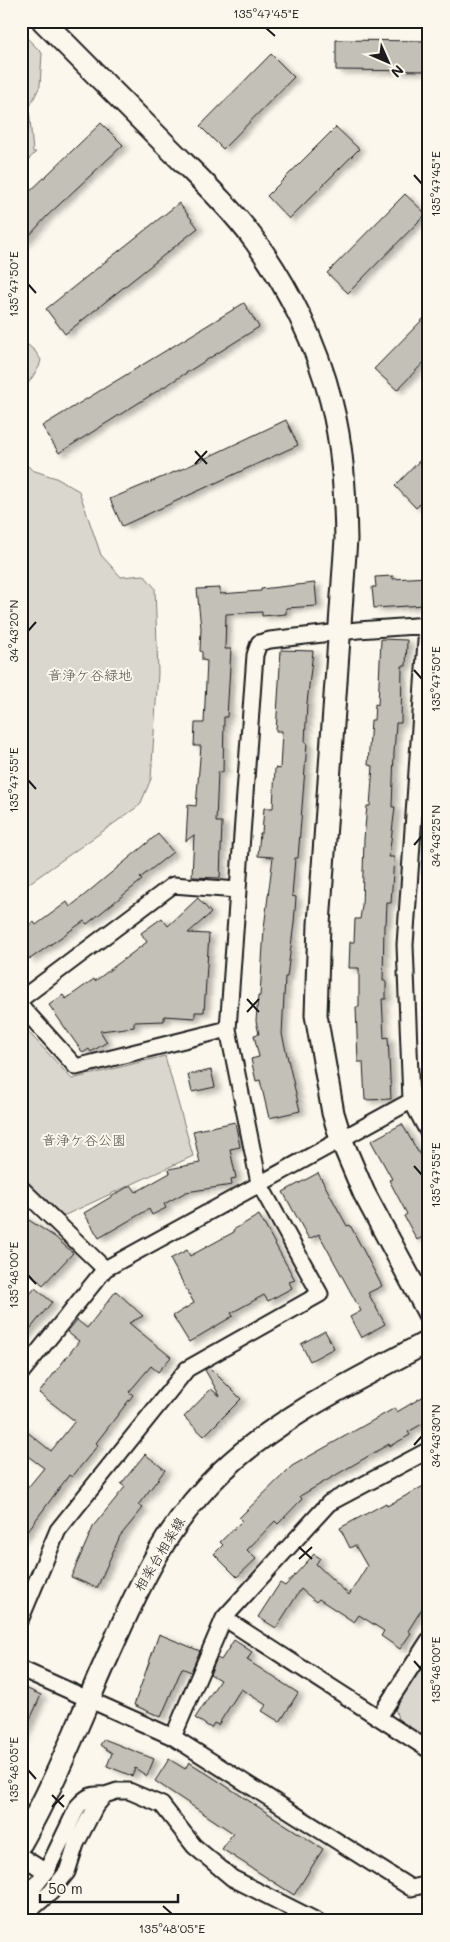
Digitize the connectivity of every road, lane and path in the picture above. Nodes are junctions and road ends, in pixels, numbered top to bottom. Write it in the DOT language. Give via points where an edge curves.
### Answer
graph roads {
  1 [pos="43,21"];
  2 [pos="428,626"];
  3 [pos="340,632"];
  4 [pos="238,890"];
  5 [pos="21,999"];
  6 [pos="21,1006"];
  7 [pos="228,1030"];
  8 [pos="429,1091"];
  9 [pos="411,1100"];
  10 [pos="429,1134"];
  11 [pos="341,1139"];
  12 [pos="259,1183"];
  13 [pos="21,1188"];
  14 [pos="105,1269"];
  15 [pos="429,1314"];
  16 [pos="429,1341"];
  17 [pos="21,1373"];
  18 [pos="429,1450"];
  19 [pos="21,1618"];
  20 [pos="224,1618"];
  21 [pos="429,1640"];
  22 [pos="21,1669"];
  23 [pos="89,1698"];
  24 [pos="378,1717"];
  25 [pos="173,1737"];
  26 [pos="429,1750"];
  27 [pos="105,1795"];
  28 [pos="21,1842"];
  29 [pos="21,1856"];
  30 [pos="46,1872"];
  31 [pos="429,1884"];
  32 [pos="21,1903"];
  33 [pos="21,1918"];
  34 [pos="317,1921"];
  1 -- 3 [label="street" via="217,196 255,241 295,309 319,362 331,402 344,478 346,539"];
  2 -- 3 [label="street"];
  2 -- 9 [label="street" via="405,945"];
  3 -- 4 [label="street" via="259,643 255,655"];
  3 -- 11 [label="street" via="319,924 316,1015 333,1113"];
  4 -- 5 [label="street" via="173,885"];
  4 -- 7 [label="street"];
  6 -- 7 [label="street" via="76,1067"];
  7 -- 12 [label="street"];
  8 -- 9 [label="street"];
  9 -- 10 [label="street"];
  9 -- 11 [label="street"];
  11 -- 12 [label="street"];
  11 -- 15 [label="street" via="364,1193"];
  12 -- 14 [label="street"];
  12 -- 19 [label="street" via="320,1294 187,1369 58,1530"];
  13 -- 14 [label="street"];
  14 -- 17 [label="street"];
  16 -- 23 [label="street, 相楽台相楽線" via="288,1420 245,1451 200,1494 164,1540 143,1576"];
  18 -- 20 [label="street" via="329,1502"];
  20 -- 24 [label="street"];
  20 -- 25 [label="street"];
  21 -- 24 [label="street"];
  22 -- 23 [label="street"];
  23 -- 25 [label="street"];
  23 -- 28 [label="street, 相楽台相楽線" via="45,1801"];
  24 -- 26 [label="street"];
  25 -- 31 [label="street" via="411,1888"];
  27 -- 30 [label="street" via="92,1794 78,1806"];
  27 -- 33 [label="street" via="76,1844 67,1872 51,1892"];
  27 -- 34 [label="street" via="129,1791 162,1806 194,1846 232,1878"];
  29 -- 30 [label="street"];
  30 -- 32 [label="street"];
}
